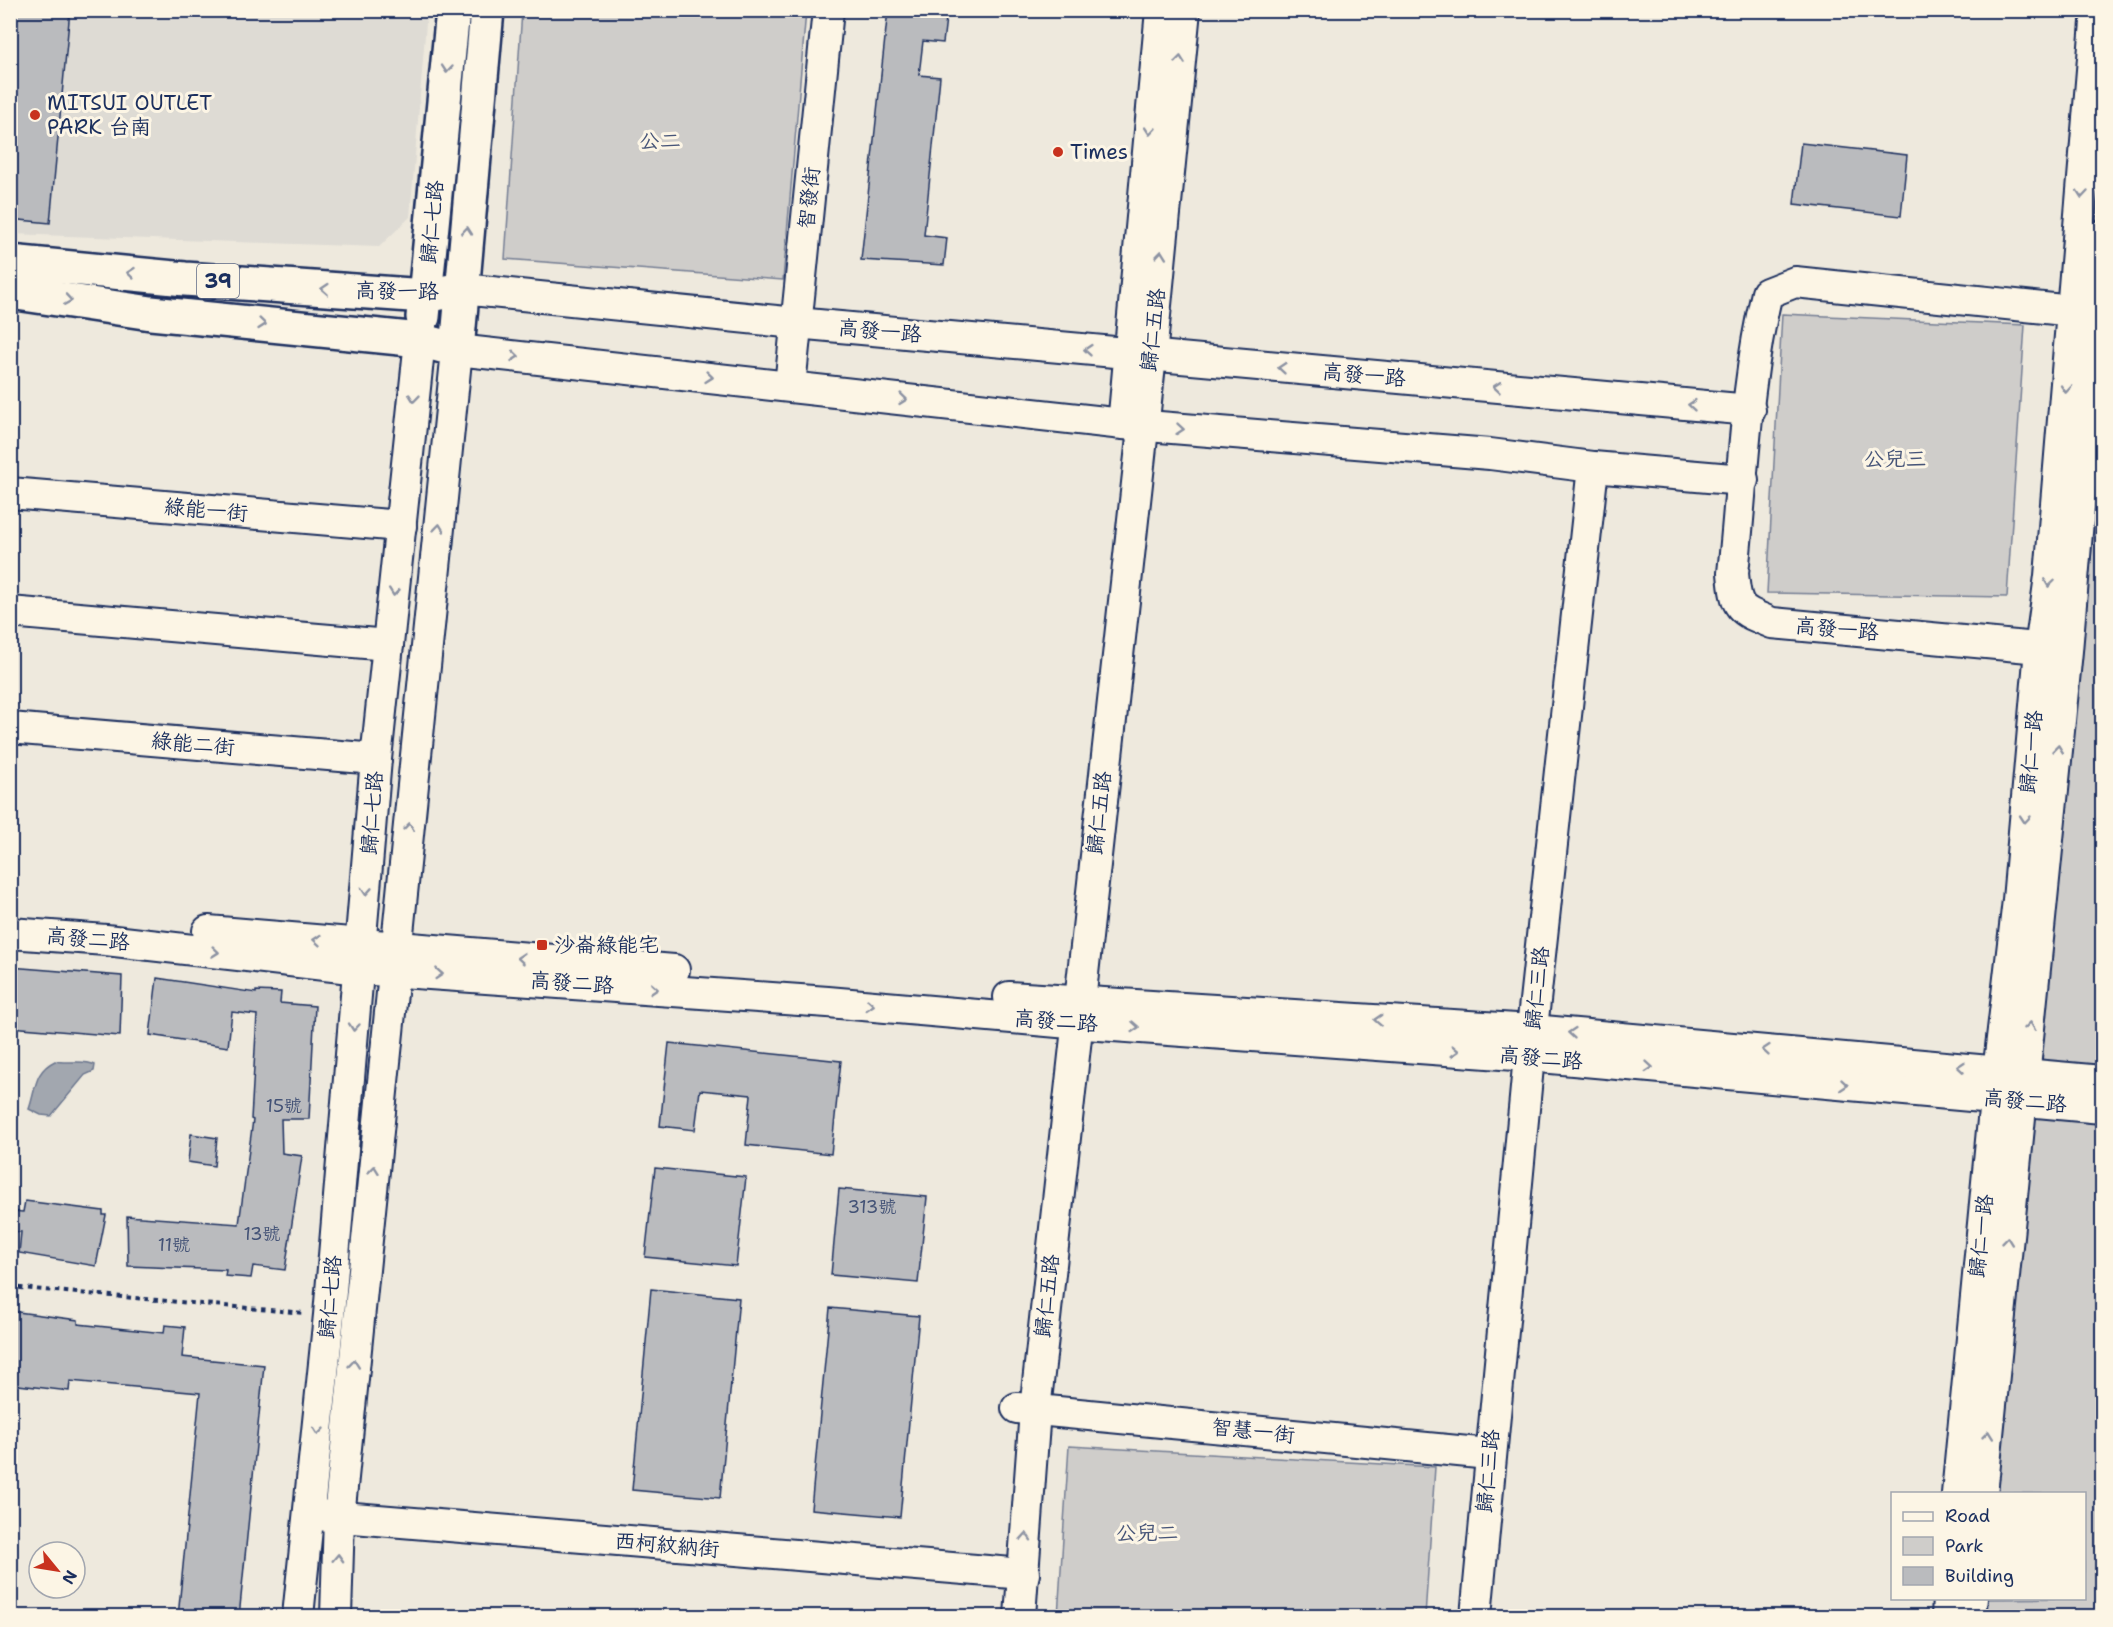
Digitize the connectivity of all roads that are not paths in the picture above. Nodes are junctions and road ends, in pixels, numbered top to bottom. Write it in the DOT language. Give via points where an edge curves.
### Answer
graph roads {
  1 [pos="453,10"];
  2 [pos="488,10"];
  3 [pos="828,10"];
  4 [pos="1161,10"];
  5 [pos="1185,10"];
  6 [pos="2097,10"];
  7 [pos="2103,236"];
  8 [pos="10,262"];
  9 [pos="462,289"];
  10 [pos="10,292"];
  11 [pos="425,296"];
  12 [pos="2084,312"];
  13 [pos="796,323"];
  14 [pos="420,340"];
  15 [pos="457,350"];
  16 [pos="1140,355"];
  17 [pos="790,386"];
  18 [pos="1750,410"];
  19 [pos="1133,425"];
  20 [pos="1593,467"];
  21 [pos="1743,480"];
  22 [pos="10,493"];
  23 [pos="400,526"];
  24 [pos="10,612"];
  25 [pos="388,645"];
  26 [pos="2054,650"];
  27 [pos="10,728"];
  28 [pos="376,759"];
  29 [pos="10,914"];
  30 [pos="10,933"];
  31 [pos="361,957"];
  32 [pos="395,959"];
  33 [pos="1068,1012"];
  34 [pos="1531,1043"];
  35 [pos="2103,1081"];
  36 [pos="2009,1086"];
  37 [pos="2103,1108"];
  38 [pos="1026,1409"];
  39 [pos="1490,1454"];
  40 [pos="1957,1492"];
  41 [pos="1983,1492"];
  42 [pos="309,1514"];
  43 [pos="339,1517"];
  44 [pos="1014,1573"];
  45 [pos="1948,1600"];
  46 [pos="1972,1600"];
  47 [pos="298,1617"];
  48 [pos="336,1617"];
  49 [pos="1000,1617"];
  50 [pos="1020,1617"];
  51 [pos="1476,1617"];
  52 [pos="1947,1617"];
  53 [pos="1970,1617"];
  1 -- 11 [label="main road, 歸仁七路, one-way"];
  9 -- 2 [label="main road, 歸仁七路, one-way"];
  3 -- 13 [label="street, 智發街"];
  4 -- 16 [label="street, 歸仁五路, one-way"];
  16 -- 5 [label="street, 歸仁五路, one-way"];
  6 -- 12 [label="street, 歸仁一路, one-way"];
  7 -- 12 [label="street, 歸仁一路"];
  11 -- 8 [label="main road, 高發一路 / 39, one-way"];
  9 -- 11 [label="main road, 高發一路 / 39"];
  9 -- 13 [label="street, 高發一路"];
  9 -- 15 [label="main road, 歸仁七路"];
  10 -- 14 [label="main road, 高發一路 / 39, one-way" via="151,313"];
  11 -- 14 [label="main road, 歸仁七路"];
  12 -- 18 [label="street, 高發一路" via="1795,282 1767,293"];
  12 -- 26 [label="street, 歸仁一路"];
  16 -- 13 [label="street, 高發一路, one-way"];
  13 -- 17 [label="street, 智發街"];
  14 -- 15 [label="main road, 高發一路 / 39"];
  14 -- 23 [label="street, 歸仁七路, one-way"];
  15 -- 17 [label="street, 高發一路, one-way"];
  32 -- 15 [label="street, 歸仁七路, one-way"];
  18 -- 16 [label="street, 高發一路, one-way"];
  16 -- 19 [label="street, 歸仁五路"];
  17 -- 19 [label="street, 高發一路, one-way"];
  18 -- 21 [label="street, 高發一路"];
  19 -- 20 [label="street, 高發一路, one-way" via="1490,454"];
  19 -- 33 [label="street, 歸仁五路"];
  20 -- 21 [label="street, 高發一路"];
  20 -- 34 [label="street, 歸仁三路"];
  21 -- 26 [label="street, 高發一路" via="1733,573 1735,599 1745,612 1772,623"];
  22 -- 23 [label="street, 綠能一街"];
  23 -- 25 [label="street, 歸仁七路, one-way"];
  24 -- 25 [label="street"];
  25 -- 28 [label="street, 歸仁七路"];
  26 -- 36 [label="street, 歸仁一路" via="2018,900"];
  27 -- 28 [label="street, 綠能二街"];
  28 -- 31 [label="street, 歸仁七路, one-way"];
  31 -- 29 [label="street, 高發二路, one-way"];
  30 -- 31 [label="street, 高發二路, one-way"];
  31 -- 32 [label="street, 高發二路"];
  31 -- 42 [label="street, 歸仁七路, one-way"];
  32 -- 33 [label="street, 高發二路" via="816,1001"];
  43 -- 32 [label="street, 歸仁七路, one-way"];
  33 -- 34 [label="street, 高發二路"];
  33 -- 38 [label="street, 歸仁五路"];
  34 -- 36 [label="street, 高發二路"];
  34 -- 39 [label="street, 歸仁三路"];
  35 -- 36 [label="street, 高發二路"];
  36 -- 37 [label="street, 高發二路"];
  36 -- 40 [label="street, 歸仁一路"];
  41 -- 36 [label="street, 歸仁一路, one-way"];
  38 -- 39 [label="street, 智慧一街"];
  38 -- 44 [label="street, 歸仁五路"];
  39 -- 51 [label="street, 歸仁三路"];
  42 -- 43 [label="street, 西柯紋納街"];
  42 -- 47 [label="street, 歸仁七路"];
  43 -- 44 [label="street, 西柯紋納街"];
  48 -- 43 [label="street, 歸仁七路, one-way"];
  44 -- 49 [label="street, 歸仁五路"];
  44 -- 50 [label="street, 歸仁五路"];
  45 -- 52 [label="street"];
  46 -- 53 [label="street"];
}
